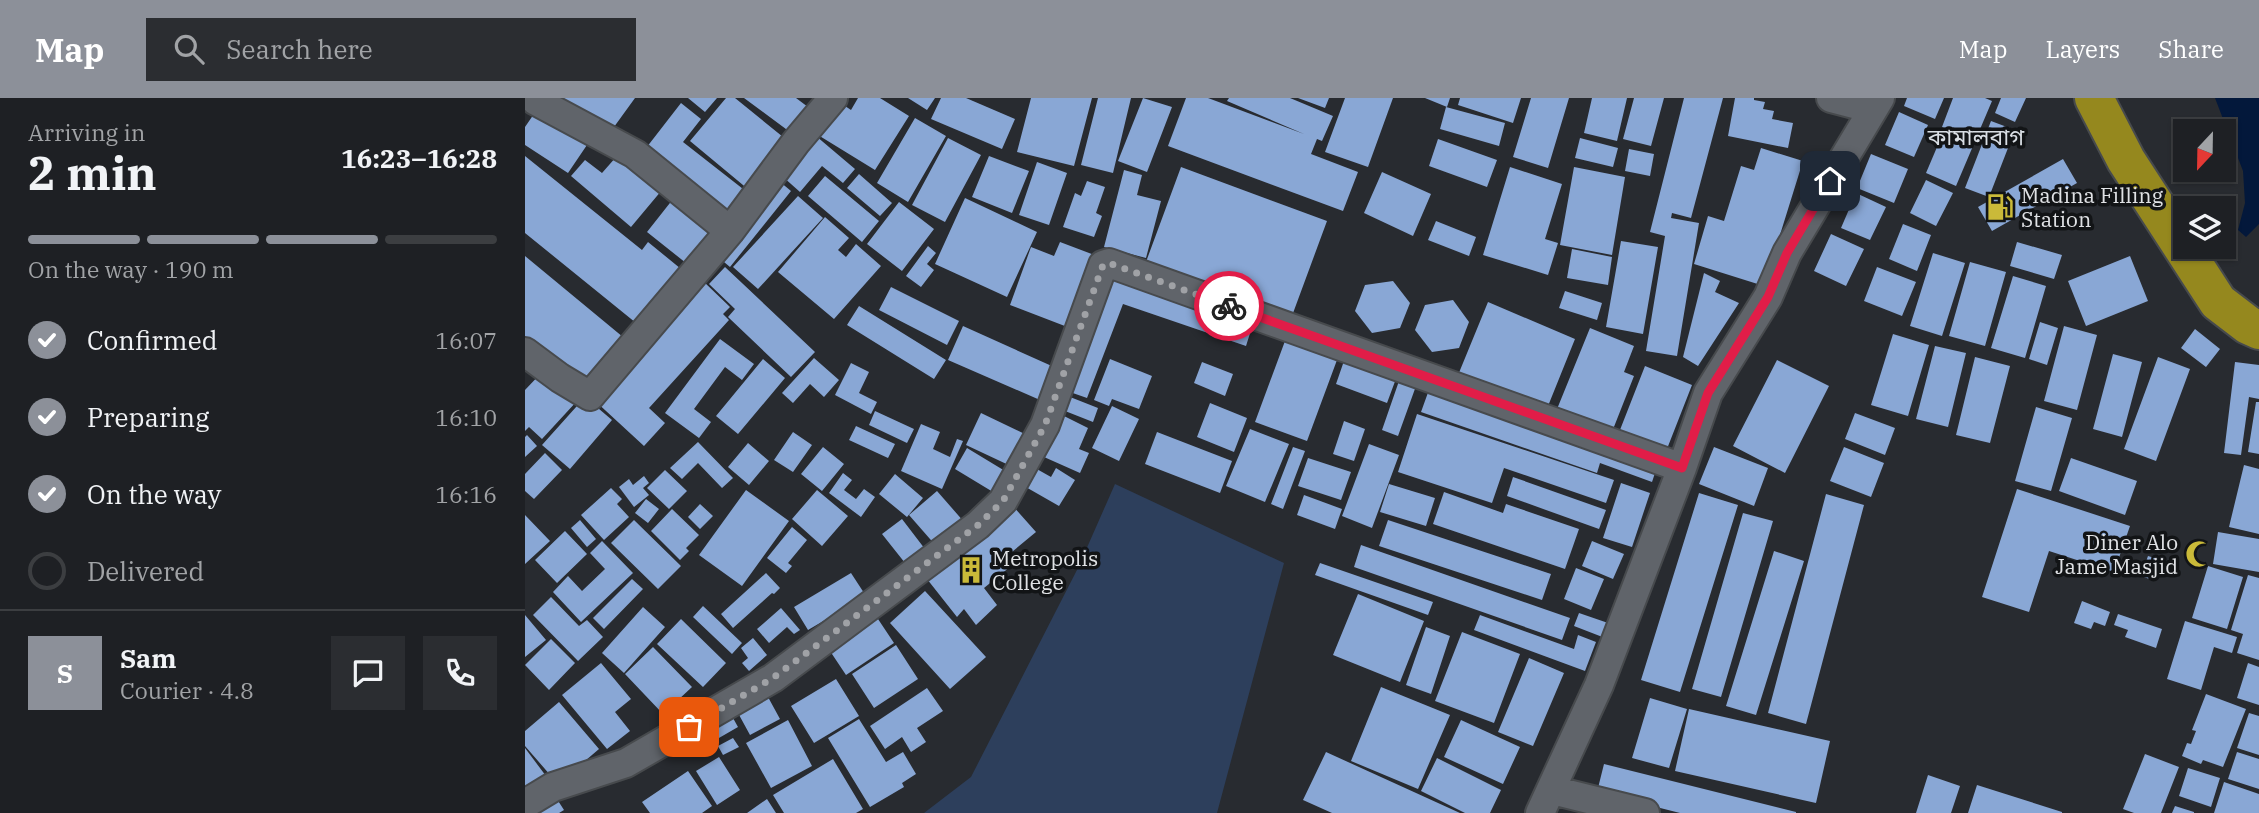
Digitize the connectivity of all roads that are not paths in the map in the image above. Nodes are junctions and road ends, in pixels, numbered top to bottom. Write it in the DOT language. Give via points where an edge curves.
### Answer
graph roads {
  1 [pos="833,98"];
  2 [pos="1831,98"];
  3 [pos="2094,98"];
  4 [pos="533,104"];
  5 [pos="1877,104"];
  6 [pos="730,231"];
  7 [pos="2259,330"];
  8 [pos="525,352"];
  9 [pos="1682,468"];
  10 [pos="1546,802"];
  11 [pos="525,804"];
  12 [pos="1645,813"];
  1 -- 6 [label="street"];
  2 -- 5 [label="street"];
  3 -- 7 [label="highway" via="2126,160 2218,302"];
  4 -- 6 [label="street" via="635,154"];
  5 -- 9 [label="street" via="1708,393"];
  6 -- 8 [label="street" via="590,396"];
  9 -- 10 [label="street" via="1599,685"];
  9 -- 11 [label="street" via="1109,263 1103,265 1045,425 1003,501 978,525 773,678 626,763 553,786"];
  10 -- 12 [label="street"];
}
